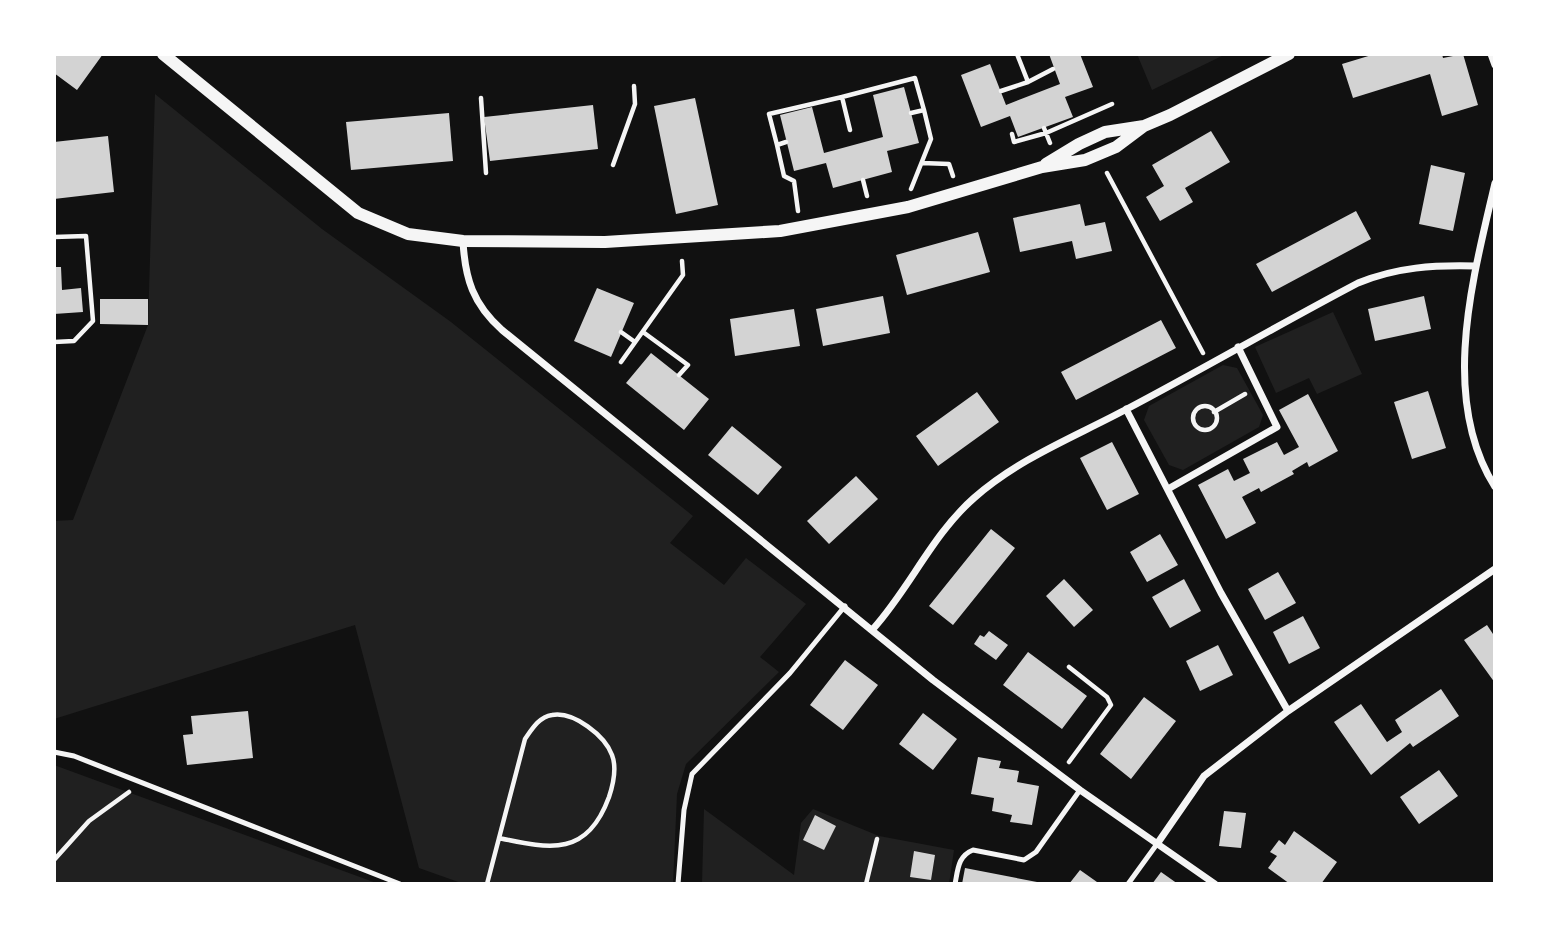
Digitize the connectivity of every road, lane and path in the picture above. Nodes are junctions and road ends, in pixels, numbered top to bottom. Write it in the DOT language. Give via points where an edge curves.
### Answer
graph roads {
  1 [pos="163,54"];
  2 [pos="1017,54"];
  3 [pos="1289,54"];
  4 [pos="1492,54"];
  5 [pos="1495,65"];
  6 [pos="1053,69"];
  7 [pos="1028,82"];
  8 [pos="634,86"];
  9 [pos="1001,91"];
  10 [pos="842,97"];
  11 [pos="481,98"];
  12 [pos="1112,104"];
  13 [pos="924,110"];
  14 [pos="911,113"];
  15 [pos="850,130"];
  16 [pos="1045,130"];
  17 [pos="1012,134"];
  18 [pos="786,142"];
  19 [pos="1051,144"];
  20 [pos="777,145"];
  21 [pos="922,163"];
  22 [pos="613,165"];
  23 [pos="486,173"];
  24 [pos="1107,173"];
  25 [pos="953,176"];
  26 [pos="863,180"];
  27 [pos="1495,183"];
  28 [pos="911,190"];
  29 [pos="868,199"];
  30 [pos="799,211"];
  31 [pos="54,237"];
  32 [pos="463,241"];
  33 [pos="682,261"];
  34 [pos="1475,266"];
  35 [pos="621,332"];
  36 [pos="643,332"];
  37 [pos="54,341"];
  38 [pos="635,342"];
  39 [pos="1238,347"];
  40 [pos="621,362"];
  41 [pos="1209,363"];
  42 [pos="679,375"];
  43 [pos="1257,386"];
  44 [pos="1126,410"];
  45 [pos="1214,412"];
  46 [pos="1495,487"];
  47 [pos="1168,489"];
  48 [pos="1495,569"];
  49 [pos="845,606"];
  50 [pos="873,629"];
  51 [pos="1069,667"];
  52 [pos="1288,711"];
  53 [pos="54,752"];
  54 [pos="1069,762"];
  55 [pos="141,783"];
  56 [pos="1080,790"];
  57 [pos="499,838"];
  58 [pos="877,839"];
  59 [pos="1157,844"];
  60 [pos="54,860"];
  61 [pos="400,884"];
  62 [pos="487,884"];
  63 [pos="678,884"];
  64 [pos="866,884"];
  65 [pos="955,884"];
  66 [pos="1128,884"];
  67 [pos="1214,884"];
  1 -- 32 [label="street" via="358,213 408,234"];
  2 -- 7 [label="path"];
  3 -- 32 [label="street" via="1144,125 1096,156 1042,167 908,207 780,231 605,242"];
  4 -- 5 [label="street"];
  6 -- 7 [label="path"];
  7 -- 9 [label="path"];
  8 -- 22 [label="path" via="635,104"];
  10 -- 13 [label="path" via="915,78"];
  10 -- 15 [label="path"];
  10 -- 20 [label="path" via="769,114"];
  11 -- 23 [label="path"];
  12 -- 16 [label="path"];
  13 -- 14 [label="path"];
  13 -- 21 [label="path" via="931,139"];
  16 -- 17 [label="path" via="1014,142"];
  16 -- 19 [label="path"];
  18 -- 20 [label="path"];
  20 -- 30 [label="path" via="784,176 794,181"];
  21 -- 25 [label="path" via="948,164"];
  21 -- 28 [label="path"];
  24 -- 41 [label="path"];
  26 -- 29 [label="path"];
  27 -- 34 [label="street"];
  31 -- 37 [label="path" via="86,236 93,321 74,341"];
  32 -- 49 [label="street" via="469,289 493,322"];
  33 -- 36 [label="path" via="683,275"];
  34 -- 39 [label="street" via="1389,271"];
  34 -- 46 [label="street" via="1464,366 1471,432"];
  35 -- 38 [label="path"];
  36 -- 38 [label="path"];
  36 -- 42 [label="path" via="688,365"];
  38 -- 40 [label="path"];
  39 -- 41 [label="street"];
  39 -- 43 [label="street"];
  41 -- 44 [label="street"];
  43 -- 45 [label="path"];
  43 -- 47 [label="street" via="1277,427"];
  44 -- 47 [label="street"];
  44 -- 50 [label="street" via="1014,465 972,500 935,542"];
  45 -- 45 [label="path" via="1217,425 1210,429 1203,430 1193,419 1201,407"];
  47 -- 52 [label="street"];
  48 -- 52 [label="street"];
  49 -- 50 [label="street"];
  49 -- 63 [label="lane" via="790,673 692,774"];
  50 -- 56 [label="street"];
  51 -- 54 [label="path" via="1111,705"];
  52 -- 59 [label="street" via="1204,776"];
  53 -- 55 [label="lane"];
  55 -- 60 [label="path" via="89,821"];
  55 -- 61 [label="lane"];
  56 -- 59 [label="street"];
  56 -- 65 [label="lane" via="1036,852 1024,860 973,850 959,863"];
  57 -- 57 [label="path" via="516,764 537,722 553,714 573,718 596,732 612,755 614,783 587,836 542,847"];
  57 -- 62 [label="path"];
  58 -- 64 [label="path"];
  59 -- 66 [label="lane"];
  59 -- 67 [label="street"];
}
